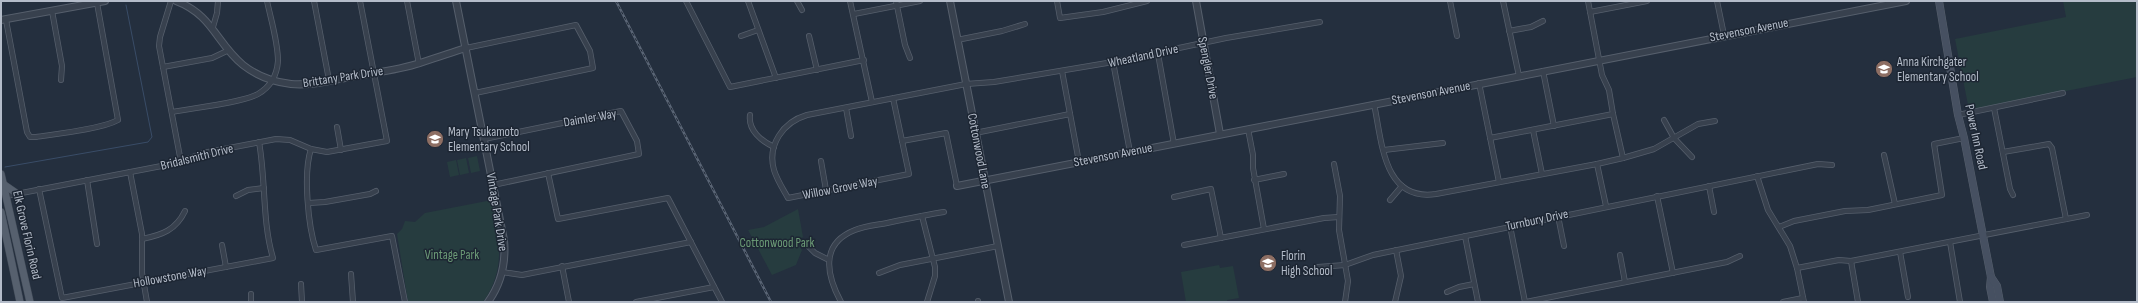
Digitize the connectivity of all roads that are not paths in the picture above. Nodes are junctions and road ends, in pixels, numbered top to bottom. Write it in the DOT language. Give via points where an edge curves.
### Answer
graph roads {
  1 [pos="105,1"];
  2 [pos="171,1"];
  3 [pos="176,1"];
  4 [pos="218,1"];
  5 [pos="267,1"];
  6 [pos="314,1"];
  7 [pos="360,1"];
  8 [pos="407,1"];
  9 [pos="457,1"];
  10 [pos="686,1"];
  11 [pos="748,1"];
  12 [pos="797,1"];
  13 [pos="850,1"];
  14 [pos="920,1"];
  15 [pos="950,1"];
  16 [pos="1057,1"];
  17 [pos="1147,1"];
  18 [pos="1196,1"];
  19 [pos="1450,1"];
  20 [pos="1503,1"];
  21 [pos="1588,1"];
  22 [pos="1647,1"];
  23 [pos="1717,1"];
  24 [pos="1906,1"];
  25 [pos="1939,1"];
  26 [pos="97,2"];
  27 [pos="896,3"];
  28 [pos="802,10"];
  29 [pos="52,11"];
  30 [pos="1590,12"];
  31 [pos="854,14"];
  32 [pos="3,20"];
  33 [pos="1543,21"];
  34 [pos="1320,22"];
  35 [pos="1025,24"];
  36 [pos="213,27"];
  37 [pos="758,30"];
  38 [pos="1510,31"];
  39 [pos="1724,35"];
  40 [pos="741,36"];
  41 [pos="809,36"];
  42 [pos="1458,36"];
  43 [pos="957,40"];
  44 [pos="1203,43"];
  45 [pos="466,48"];
  46 [pos="229,50"];
  47 [pos="1158,54"];
  48 [pos="910,58"];
  49 [pos="864,60"];
  50 [pos="1599,60"];
  51 [pos="1113,62"];
  52 [pos="419,64"];
  53 [pos="163,67"];
  54 [pos="817,70"];
  55 [pos="1062,71"];
  56 [pos="1543,71"];
  57 [pos="374,72"];
  58 [pos="1519,76"];
  59 [pos="776,78"];
  60 [pos="61,80"];
  61 [pos="272,80"];
  62 [pos="329,80"];
  63 [pos="1479,83"];
  64 [pos="966,84"];
  65 [pos="475,93"];
  66 [pos="2063,93"];
  67 [pos="894,98"];
  68 [pos="872,102"];
  69 [pos="1374,104"];
  70 [pos="846,108"];
  71 [pos="1994,108"];
  72 [pos="172,112"];
  73 [pos="1070,114"];
  74 [pos="1613,114"];
  75 [pos="750,115"];
  76 [pos="1958,115"];
  77 [pos="1664,120"];
  78 [pos="1715,121"];
  79 [pos="1554,126"];
  80 [pos="337,127"];
  81 [pos="1248,129"];
  82 [pos="1533,130"];
  83 [pos="976,133"];
  84 [pos="1220,134"];
  85 [pos="851,136"];
  86 [pos="1490,138"];
  87 [pos="1674,138"];
  88 [pos="1964,138"];
  89 [pos="484,139"];
  90 [pos="902,141"];
  91 [pos="259,142"];
  92 [pos="1443,143"];
  93 [pos="1174,144"];
  94 [pos="774,147"];
  95 [pos="311,149"];
  96 [pos="341,150"];
  97 [pos="1384,150"];
  98 [pos="1130,152"];
  99 [pos="2003,152"];
  100 [pos="1884,155"];
  101 [pos="1692,157"];
  102 [pos="1623,158"];
  103 [pos="821,161"];
  104 [pos="181,162"];
  105 [pos="1079,162"];
  106 [pos="1334,164"];
  107 [pos="1597,164"];
  108 [pos="1832,165"];
  109 [pos="130,172"];
  110 [pos="548,173"];
  111 [pos="1,174"];
  112 [pos="1284,174"];
  113 [pos="1542,174"];
  114 [pos="1758,176"];
  115 [pos="88,180"];
  116 [pos="1254,180"];
  117 [pos="985,181"];
  118 [pos="1499,182"];
  119 [pos="3,184"];
  120 [pos="493,185"];
  121 [pos="956,186"];
  122 [pos="1402,186"];
  123 [pos="1709,186"];
  124 [pos="264,188"];
  125 [pos="39,189"];
  126 [pos="826,190"];
  127 [pos="376,191"];
  128 [pos="16,193"];
  129 [pos="2013,195"];
  130 [pos="3,196"];
  131 [pos="236,196"];
  132 [pos="1658,196"];
  133 [pos="1174,197"];
  134 [pos="1390,200"];
  135 [pos="309,203"];
  136 [pos="1895,204"];
  137 [pos="1606,206"];
  138 [pos="185,211"];
  139 [pos="1,212"];
  140 [pos="944,212"];
  141 [pos="1714,212"];
  142 [pos="922,216"];
  143 [pos="1558,216"];
  144 [pos="2087,216"];
  145 [pos="1339,217"];
  146 [pos="2066,219"];
  147 [pos="1510,226"];
  148 [pos="1779,227"];
  149 [pos="1264,229"];
  150 [pos="1465,236"];
  151 [pos="1984,236"];
  152 [pos="1221,238"];
  153 [pos="142,239"];
  154 [pos="690,242"];
  155 [pos="1950,242"];
  156 [pos="805,243"];
  157 [pos="97,244"];
  158 [pos="222,245"];
  159 [pos="1184,245"];
  160 [pos="998,246"];
  161 [pos="1564,246"];
  162 [pos="1396,250"];
  163 [pos="1900,252"];
  164 [pos="1620,255"];
  165 [pos="1740,256"];
  166 [pos="934,259"];
  167 [pos="829,260"];
  168 [pos="1851,261"];
  169 [pos="1346,265"];
  170 [pos="562,266"];
  171 [pos="226,267"];
  172 [pos="1318,267"];
  173 [pos="1797,268"];
  174 [pos="502,272"];
  175 [pos="879,273"];
  176 [pos="1673,273"];
  177 [pos="351,274"];
  178 [pos="1991,277"];
  179 [pos="143,282"];
  180 [pos="1625,282"];
  181 [pos="301,284"];
  182 [pos="1474,284"];
  183 [pos="714,287"];
  184 [pos="1447,292"];
  185 [pos="251,294"];
  186 [pos="1908,297"];
  187 [pos="1804,300"];
  188 [pos="20,302"];
  189 [pos="30,302"];
  190 [pos="147,302"];
  191 [pos="251,302"];
  192 [pos="302,302"];
  193 [pos="354,302"];
  194 [pos="405,302"];
  195 [pos="488,302"];
  196 [pos="569,302"];
  197 [pos="636,302"];
  198 [pos="722,302"];
  199 [pos="841,302"];
  200 [pos="927,302"];
  201 [pos="1009,302"];
  202 [pos="1345,302"];
  203 [pos="1396,302"];
  204 [pos="1478,302"];
  205 [pos="1525,302"];
  206 [pos="1783,302"];
  207 [pos="1858,302"];
  208 [pos="1960,302"];
  209 [pos="1993,302"];
  210 [pos="2000,302"];
  1 -- 26 [label="street"];
  2 -- 53 [label="street" via="159,42"];
  3 -- 36 [label="street, Brittany Park Drive" via="199,14"];
  4 -- 36 [label="street"];
  5 -- 61 [label="street" via="277,57"];
  6 -- 62 [label="street"];
  7 -- 57 [label="street"];
  8 -- 52 [label="street"];
  9 -- 45 [label="street, Vintage Park Drive"];
  10 -- 59 [label="street" via="730,87"];
  11 -- 37 [label="street"];
  12 -- 28 [label="street"];
  13 -- 31 [label="street"];
  14 -- 27 [label="street"];
  15 -- 43 [label="street, Cottonwood Lane"];
  16 -- 17 [label="street" via="1060,18 1102,12"];
  18 -- 44 [label="street, Spengler Drive"];
  19 -- 42 [label="street"];
  20 -- 38 [label="street"];
  21 -- 30 [label="street"];
  22 -- 30 [label="street"];
  23 -- 39 [label="street"];
  24 -- 39 [label="street, Stevenson Avenue"];
  25 -- 76 [label="main road, Power Inn Road"];
  26 -- 29 [label="street"];
  26 -- 32 [label="street" via="118,120 76,130 30,137"];
  27 -- 31 [label="street"];
  27 -- 48 [label="street"];
  29 -- 32 [label="street"];
  29 -- 60 [label="street" via="62,66"];
  30 -- 50 [label="street"];
  31 -- 49 [label="street"];
  33 -- 38 [label="street" via="1531,27"];
  34 -- 44 [label="street, Wheatland Drive"];
  35 -- 43 [label="street"];
  36 -- 46 [label="street, Brittany Park Drive"];
  37 -- 40 [label="street"];
  37 -- 59 [label="street"];
  38 -- 58 [label="street"];
  39 -- 50 [label="street, Stevenson Avenue"];
  41 -- 54 [label="street"];
  43 -- 64 [label="street, Cottonwood Lane"];
  44 -- 47 [label="street, Wheatland Drive"];
  44 -- 84 [label="street, Spengler Drive"];
  45 -- 52 [label="street, Brittany Park Drive"];
  45 -- 65 [label="street, Vintage Park Drive"];
  45 -- 65 [label="street" via="576,25 593,59 593,68"];
  46 -- 53 [label="street" via="212,58"];
  46 -- 61 [label="street, Brittany Park Drive" via="251,71"];
  47 -- 51 [label="street, Wheatland Drive"];
  47 -- 93 [label="street"];
  49 -- 54 [label="street"];
  49 -- 68 [label="street"];
  50 -- 56 [label="street, Stevenson Avenue"];
  50 -- 74 [label="street" via="1609,90"];
  51 -- 55 [label="street, Wheatland Drive"];
  51 -- 98 [label="street"];
  52 -- 57 [label="street, Brittany Park Drive"];
  53 -- 72 [label="street"];
  54 -- 59 [label="street"];
  55 -- 64 [label="street, Wheatland Drive"];
  55 -- 73 [label="street"];
  56 -- 58 [label="street, Stevenson Avenue"];
  56 -- 79 [label="street"];
  57 -- 62 [label="street, Brittany Park Drive"];
  57 -- 96 [label="street, Bridalsmith Drive" via="387,141"];
  58 -- 63 [label="street, Stevenson Avenue"];
  61 -- 62 [label="street, Brittany Park Drive" via="302,84"];
  61 -- 72 [label="street" via="263,91 250,97"];
  63 -- 69 [label="street, Stevenson Avenue"];
  63 -- 86 [label="street"];
  64 -- 67 [label="street, Willow Grove Way"];
  64 -- 83 [label="street, Cottonwood Lane"];
  65 -- 89 [label="street, Vintage Park Drive"];
  66 -- 71 [label="street"];
  67 -- 68 [label="street, Willow Grove Way"];
  67 -- 90 [label="street, Willow Grove Way"];
  68 -- 70 [label="street, Willow Grove Way"];
  69 -- 81 [label="street, Stevenson Avenue"];
  69 -- 97 [label="street"];
  70 -- 85 [label="street"];
  70 -- 94 [label="street, Willow Grove Way" via="794,120 781,132"];
  71 -- 76 [label="street"];
  71 -- 99 [label="street"];
  72 -- 104 [label="street"];
  73 -- 83 [label="street"];
  73 -- 105 [label="street"];
  74 -- 79 [label="street"];
  74 -- 102 [label="street"];
  75 -- 94 [label="street" via="750,123 756,133"];
  76 -- 88 [label="main road, Power Inn Road"];
  77 -- 87 [label="street"];
  78 -- 87 [label="street" via="1698,124"];
  79 -- 82 [label="street"];
  80 -- 96 [label="street"];
  81 -- 84 [label="street, Stevenson Avenue"];
  81 -- 116 [label="street"];
  82 -- 86 [label="street"];
  82 -- 113 [label="street"];
  83 -- 117 [label="street, Cottonwood Lane"];
  84 -- 93 [label="street, Stevenson Avenue"];
  86 -- 118 [label="street"];
  87 -- 101 [label="street"];
  87 -- 102 [label="street" via="1654,149"];
  88 -- 136 [label="street" via="1934,144 1942,195"];
  88 -- 151 [label="main road, Power Inn Road"];
  89 -- 110 [label="street, Daimler Way" via="621,111 637,141 639,154"];
  89 -- 120 [label="street, Vintage Park Drive"];
  90 -- 121 [label="street" via="946,133"];
  90 -- 126 [label="street, Willow Grove Way" via="909,174"];
  91 -- 95 [label="street, Bridalsmith Drive" via="286,139"];
  91 -- 104 [label="street, Bridalsmith Drive" via="203,153"];
  91 -- 124 [label="street, Hollowstone Way"];
  92 -- 97 [label="street"];
  93 -- 98 [label="street, Stevenson Avenue"];
  94 -- 126 [label="street, Willow Grove Way" via="774,170 788,198"];
  95 -- 96 [label="street, Bridalsmith Drive" via="327,152"];
  95 -- 135 [label="street" via="307,167"];
  97 -- 122 [label="street" via="1390,172"];
  98 -- 105 [label="street, Stevenson Avenue"];
  99 -- 129 [label="street"];
  99 -- 146 [label="street" via="2049,144 2052,148"];
  100 -- 136 [label="street"];
  102 -- 107 [label="street"];
  103 -- 126 [label="street"];
  104 -- 109 [label="street, Bridalsmith Drive"];
  105 -- 117 [label="street, Stevenson Avenue"];
  106 -- 145 [label="street" via="1339,191"];
  107 -- 113 [label="street"];
  107 -- 137 [label="street"];
  108 -- 114 [label="street, Turnbury Drive" via="1818,164"];
  109 -- 115 [label="street, Bridalsmith Drive"];
  109 -- 153 [label="street"];
  110 -- 120 [label="street, Daimler Way"];
  110 -- 154 [label="street" via="558,219 668,198"];
  111 -- 119 [label="main road, Elk Grove Florin Road"];
  112 -- 116 [label="street"];
  113 -- 118 [label="street"];
  114 -- 123 [label="street, Turnbury Drive"];
  114 -- 148 [label="street" via="1764,200"];
  115 -- 125 [label="street, Bridalsmith Drive"];
  115 -- 157 [label="street"];
  116 -- 149 [label="street"];
  117 -- 121 [label="street, Stevenson Avenue"];
  117 -- 160 [label="street, Cottonwood Lane"];
  118 -- 122 [label="street" via="1428,195 1412,192"];
  119 -- 128 [label="main road"];
  119 -- 130 [label="main road, Elk Grove Florin Road"];
  120 -- 174 [label="street, Vintage Park Drive" via="504,240"];
  122 -- 134 [label="street"];
  123 -- 132 [label="street, Turnbury Drive"];
  123 -- 141 [label="street"];
  124 -- 131 [label="street" via="248,190"];
  124 -- 171 [label="street, Hollowstone Way" via="268,237 273,258"];
  125 -- 128 [label="street, Bridalsmith Drive"];
  125 -- 179 [label="street, Hollowstone Way" via="62,298"];
  127 -- 135 [label="street"];
  128 -- 130 [label="street, Bridalsmith Drive"];
  130 -- 189 [label="main road, Elk Grove Florin Road" via="10,211"];
  132 -- 137 [label="street, Turnbury Drive"];
  132 -- 176 [label="street"];
  133 -- 152 [label="street" via="1211,189"];
  135 -- 194 [label="street" via="316,250 392,236"];
  136 -- 148 [label="street" via="1794,221"];
  137 -- 143 [label="street, Turnbury Drive"];
  138 -- 153 [label="street" via="171,230 159,236"];
  139 -- 188 [label="main road, Elk Grove Florin Road"];
  140 -- 142 [label="street"];
  142 -- 166 [label="street"];
  142 -- 167 [label="street" via="852,231 836,244"];
  143 -- 147 [label="street, Turnbury Drive"];
  143 -- 161 [label="street"];
  144 -- 146 [label="street"];
  145 -- 149 [label="street"];
  145 -- 169 [label="street"];
  146 -- 151 [label="street"];
  147 -- 150 [label="street, Turnbury Drive"];
  147 -- 205 [label="street"];
  148 -- 173 [label="street" via="1790,246"];
  149 -- 152 [label="street"];
  150 -- 162 [label="street, Turnbury Drive"];
  150 -- 182 [label="street"];
  151 -- 155 [label="street"];
  151 -- 178 [label="main road, Power Inn Road"];
  152 -- 159 [label="street"];
  153 -- 179 [label="street"];
  154 -- 170 [label="street"];
  154 -- 183 [label="street"];
  155 -- 163 [label="street"];
  155 -- 208 [label="street"];
  156 -- 167 [label="street" via="815,253"];
  158 -- 171 [label="street"];
  160 -- 166 [label="street"];
  160 -- 201 [label="street, Cottonwood Lane"];
  162 -- 169 [label="street, Turnbury Drive"];
  162 -- 203 [label="street" via="1401,276"];
  163 -- 168 [label="street"];
  163 -- 186 [label="street"];
  164 -- 180 [label="street"];
  165 -- 176 [label="street" via="1727,262"];
  166 -- 175 [label="street" via="896,266"];
  166 -- 200 [label="street" via="935,276"];
  167 -- 199 [label="street" via="830,279"];
  168 -- 173 [label="street" via="1832,261"];
  168 -- 207 [label="street"];
  169 -- 172 [label="street, Turnbury Drive"];
  169 -- 202 [label="street" via="1348,285"];
  170 -- 174 [label="street" via="526,274"];
  170 -- 196 [label="street"];
  171 -- 179 [label="street, Hollowstone Way"];
  173 -- 187 [label="street"];
  174 -- 195 [label="street, Vintage Park Drive"];
  176 -- 180 [label="street"];
  177 -- 193 [label="street"];
  178 -- 209 [label="main road, Power Inn Road"];
  178 -- 210 [label="main road, Power Inn Road" via="1997,286"];
  179 -- 190 [label="street"];
  180 -- 205 [label="street"];
  181 -- 192 [label="street"];
  182 -- 184 [label="street"];
  182 -- 204 [label="street"];
  183 -- 197 [label="street"];
  183 -- 198 [label="street"];
  185 -- 191 [label="street"];
  187 -- 206 [label="street"];
}
